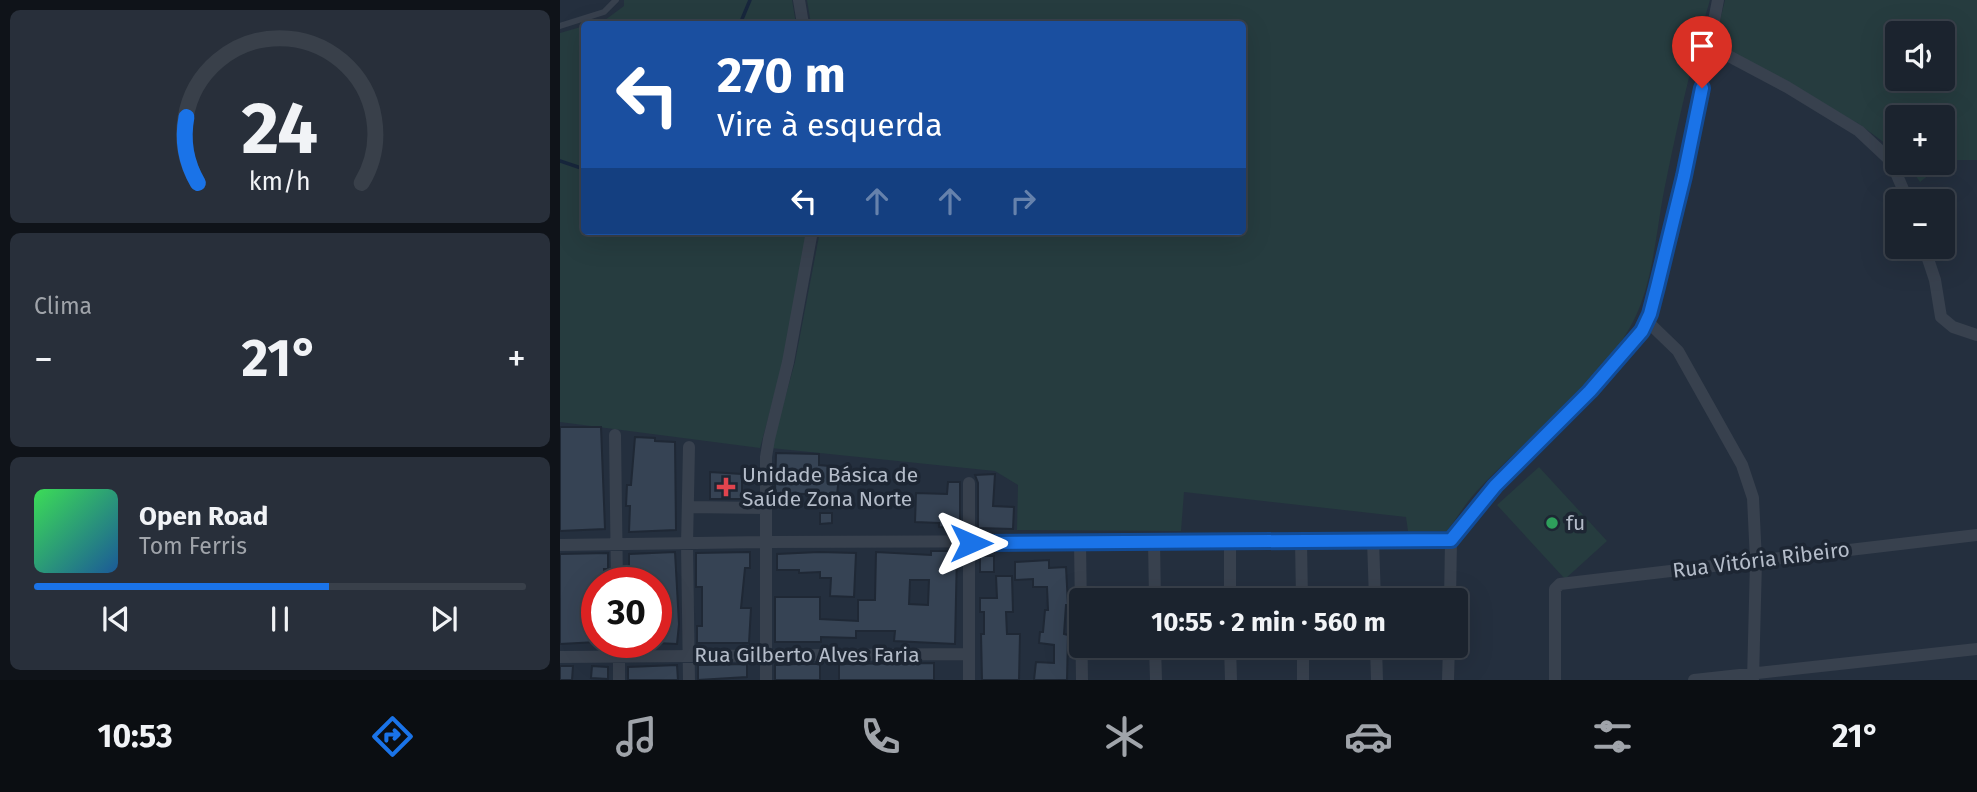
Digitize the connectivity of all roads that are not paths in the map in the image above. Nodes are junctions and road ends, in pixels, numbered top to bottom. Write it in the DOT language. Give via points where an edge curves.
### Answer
graph roads {
  1 [pos="616,0"];
  2 [pos="799,0"];
  3 [pos="1718,0"];
  4 [pos="802,21"];
  5 [pos="560,26"];
  6 [pos="1708,45"];
  7 [pos="1903,189"];
  8 [pos="811,235"];
  9 [pos="1928,259"];
  10 [pos="1647,321"];
  11 [pos="1977,335"];
  12 [pos="615,436"];
  13 [pos="689,447"];
  14 [pos="969,483"];
  15 [pos="688,507"];
  16 [pos="765,508"];
  17 [pos="1977,535"];
  18 [pos="1373,540"];
  19 [pos="1451,540"];
  20 [pos="1154,541"];
  21 [pos="1230,541"];
  22 [pos="1301,541"];
  23 [pos="765,542"];
  24 [pos="1080,542"];
  25 [pos="971,543"];
  26 [pos="560,545"];
  27 [pos="616,545"];
  28 [pos="687,545"];
  29 [pos="1756,561"];
  30 [pos="617,567"];
  31 [pos="1155,588"];
  32 [pos="1230,588"];
  33 [pos="1302,588"];
  34 [pos="1375,588"];
  35 [pos="1450,588"];
  36 [pos="1977,649"];
  37 [pos="969,654"];
  38 [pos="672,655"];
  39 [pos="688,655"];
  40 [pos="766,656"];
  41 [pos="560,657"];
  42 [pos="581,657"];
  43 [pos="619,658"];
  44 [pos="1155,658"];
  45 [pos="1230,658"];
  46 [pos="1303,658"];
  47 [pos="1376,658"];
  48 [pos="1449,658"];
  49 [pos="1753,677"];
  50 [pos="619,680"];
  51 [pos="689,680"];
  52 [pos="766,680"];
  53 [pos="969,680"];
  54 [pos="1082,680"];
  55 [pos="1156,680"];
  56 [pos="1231,680"];
  57 [pos="1303,680"];
  58 [pos="1377,680"];
  59 [pos="1448,680"];
  60 [pos="1555,680"];
  61 [pos="1693,680"];
  1 -- 5 [label="lane" via="604,12"];
  2 -- 4 [label="street"];
  3 -- 6 [label="street"];
  6 -- 7 [label="street" via="1859,131 1892,161"];
  6 -- 10 [label="street" via="1693,136"];
  8 -- 16 [label="street" via="769,439"];
  9 -- 11 [label="street" via="1941,317 1953,327"];
  10 -- 19 [label="street" via="1590,391 1495,486"];
  10 -- 29 [label="street" via="1678,351 1742,465 1753,498"];
  12 -- 27 [label="street"];
  13 -- 15 [label="street"];
  14 -- 25 [label="street"];
  15 -- 16 [label="street"];
  15 -- 28 [label="street"];
  16 -- 23 [label="street"];
  17 -- 29 [label="street, Rua Vitória Ribeiro"];
  18 -- 19 [label="street"];
  18 -- 22 [label="street"];
  18 -- 34 [label="street"];
  19 -- 35 [label="street"];
  20 -- 21 [label="street"];
  20 -- 24 [label="street"];
  20 -- 31 [label="street"];
  21 -- 22 [label="street"];
  21 -- 32 [label="street"];
  22 -- 33 [label="street"];
  23 -- 25 [label="street"];
  23 -- 28 [label="street"];
  23 -- 40 [label="street"];
  24 -- 25 [label="street"];
  24 -- 54 [label="street"];
  25 -- 37 [label="street"];
  26 -- 27 [label="street"];
  27 -- 28 [label="street"];
  27 -- 30 [label="street"];
  28 -- 39 [label="street"];
  29 -- 49 [label="street"];
  29 -- 60 [label="street, Rua Vitória Ribeiro" via="1560,584 1555,589"];
  36 -- 49 [label="street"];
  37 -- 40 [label="street, Rua Gilberto Alves Faria"];
  37 -- 53 [label="street"];
  38 -- 39 [label="street, Rua Gilberto Alves Faria"];
  39 -- 40 [label="street, Rua Gilberto Alves Faria"];
  39 -- 51 [label="street"];
  40 -- 52 [label="street"];
  41 -- 42 [label="street, Rua Gilberto Alves Faria"];
  43 -- 50 [label="street"];
  44 -- 55 [label="street"];
  45 -- 56 [label="street"];
  46 -- 57 [label="street"];
  47 -- 58 [label="street"];
  48 -- 59 [label="street"];
  49 -- 61 [label="street"];
}
